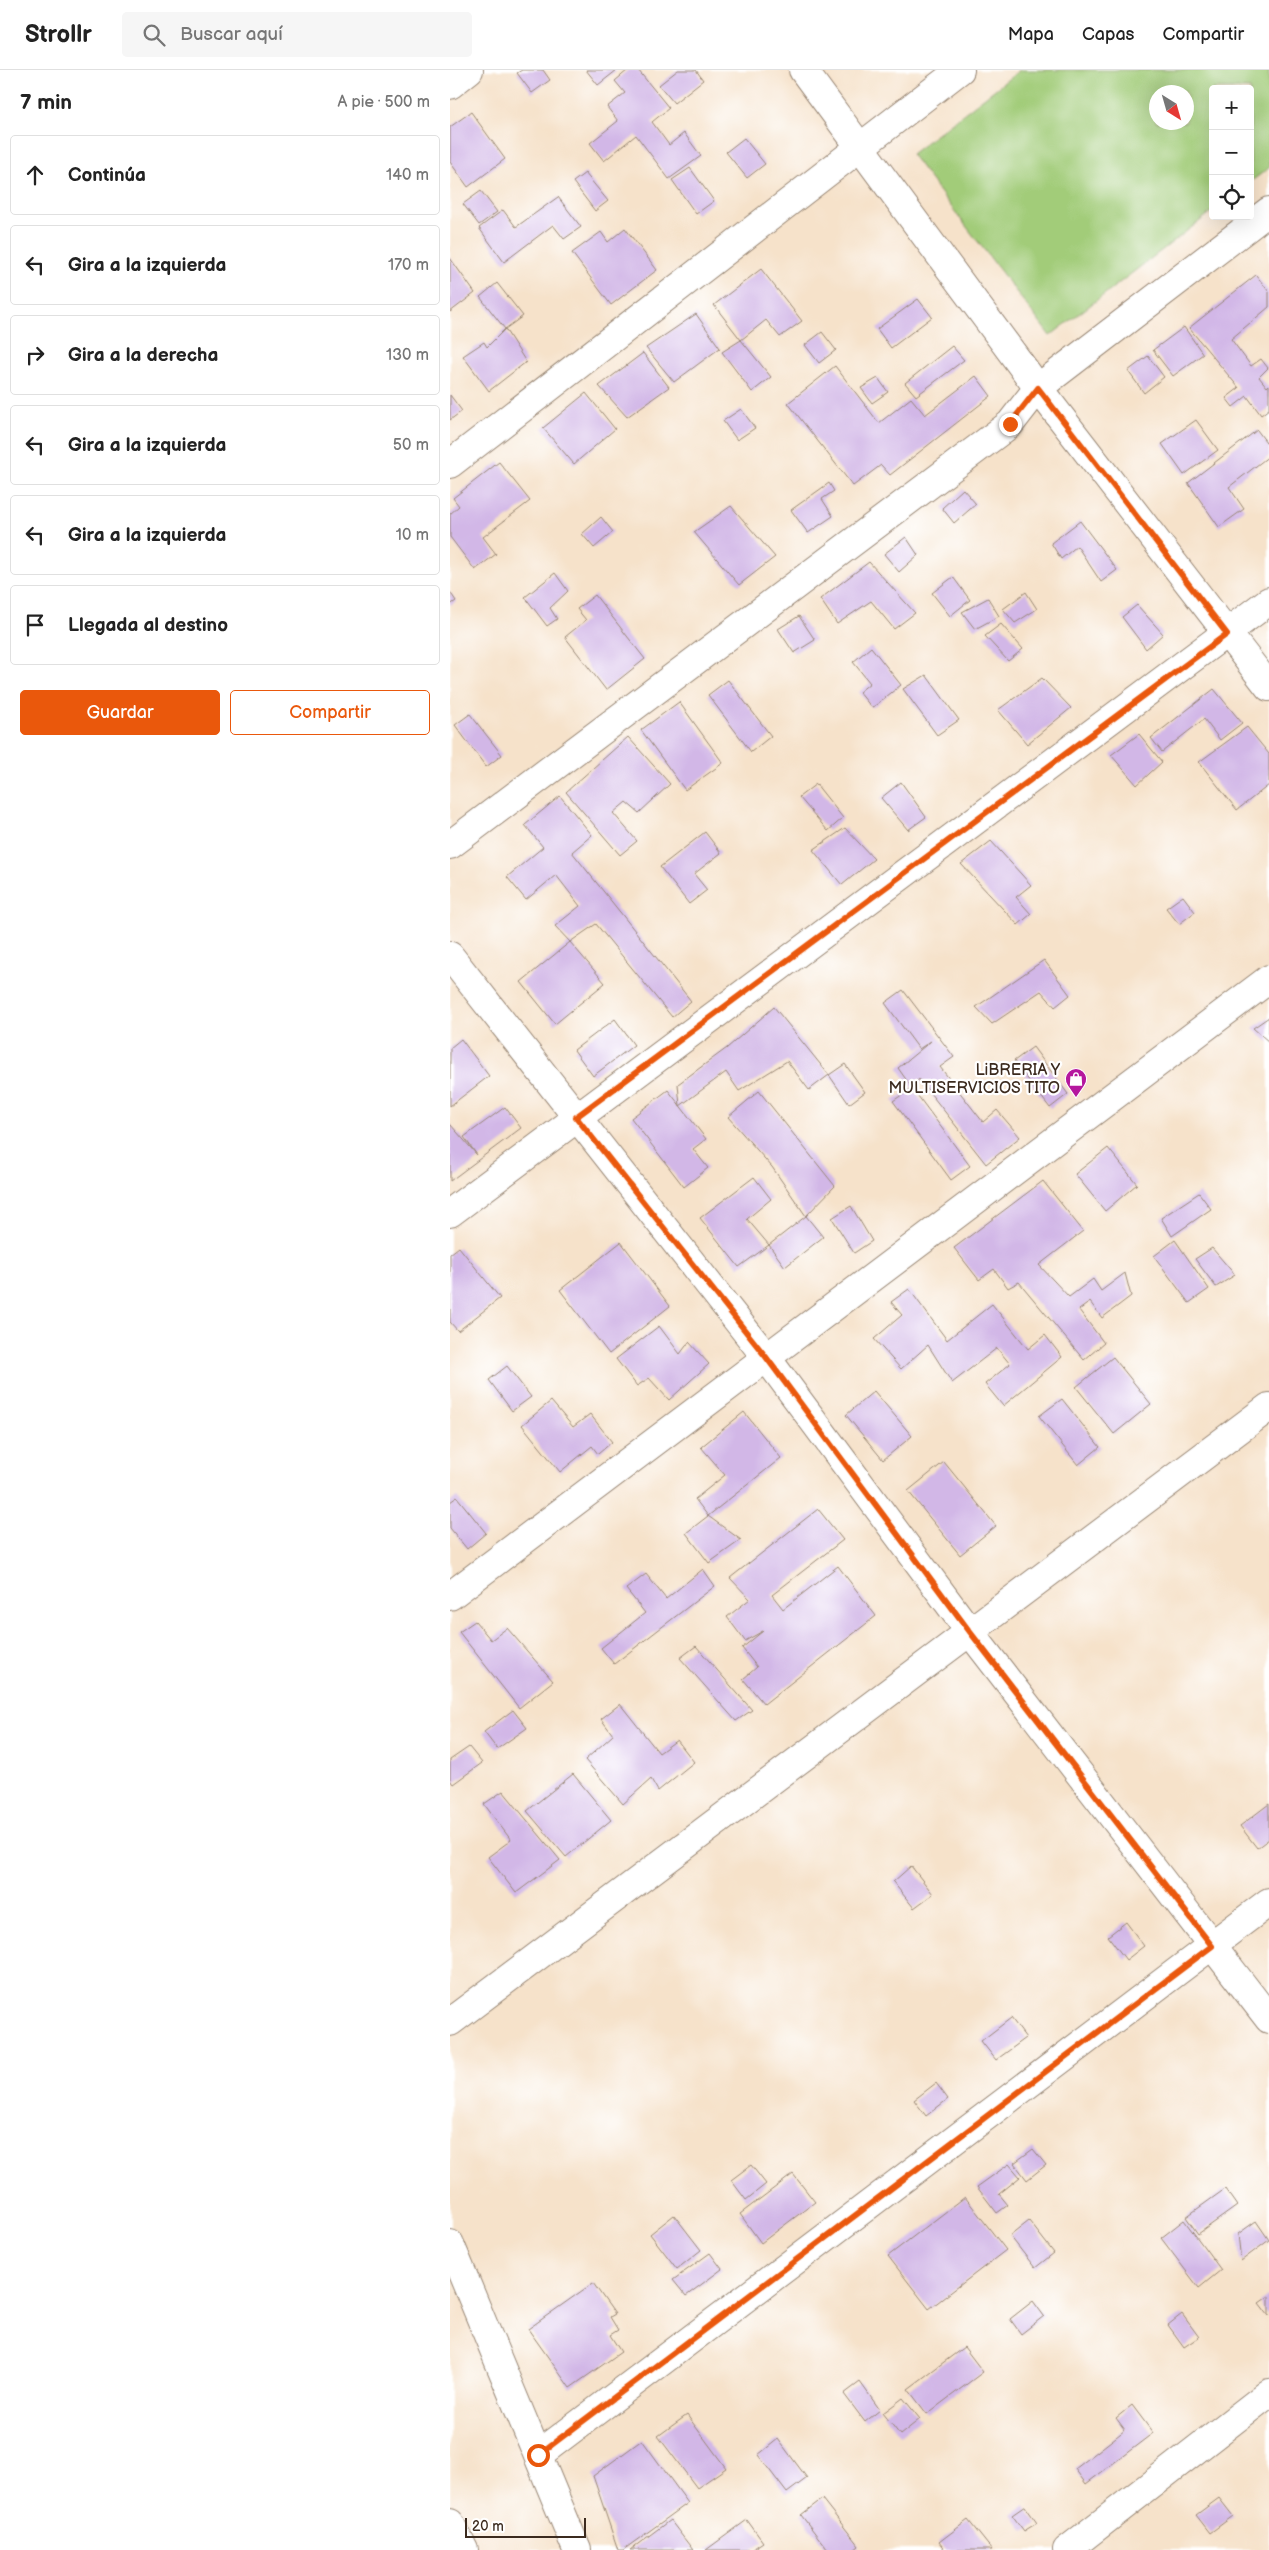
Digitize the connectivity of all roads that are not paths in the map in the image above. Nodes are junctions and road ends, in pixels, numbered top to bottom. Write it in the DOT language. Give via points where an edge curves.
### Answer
graph roads {
  1 [pos="469,70"];
  2 [pos="803,70"];
  3 [pos="960,70"];
  4 [pos="450,85"];
  5 [pos="859,148"];
  6 [pos="1269,211"];
  7 [pos="1038,388"];
  8 [pos="450,464"];
  9 [pos="1269,601"];
  10 [pos="1227,634"];
  11 [pos="1269,688"];
  12 [pos="450,845"];
  13 [pos="450,956"];
  14 [pos="1269,979"];
  15 [pos="576,1117"];
  16 [pos="450,1213"];
  17 [pos="766,1357"];
  18 [pos="1269,1406"];
  19 [pos="450,1596"];
  20 [pos="970,1632"];
  21 [pos="1269,1902"];
  22 [pos="1212,1946"];
  23 [pos="1269,2019"];
  24 [pos="450,2022"];
  25 [pos="450,2244"];
  26 [pos="1269,2394"];
  27 [pos="538,2455"];
  28 [pos="450,2523"];
  29 [pos="464,2550"];
  30 [pos="577,2550"];
  31 [pos="1068,2550"];
  1 -- 4 [label="street"];
  2 -- 5 [label="street"];
  3 -- 5 [label="street"];
  5 -- 7 [label="street"];
  5 -- 8 [label="street"];
  6 -- 7 [label="street"];
  7 -- 10 [label="street"];
  7 -- 12 [label="street" via="1010,424"];
  9 -- 10 [label="street"];
  10 -- 11 [label="street"];
  10 -- 15 [label="street"];
  13 -- 15 [label="street"];
  14 -- 17 [label="street"];
  15 -- 16 [label="street"];
  15 -- 17 [label="street"];
  17 -- 19 [label="street"];
  17 -- 20 [label="street"];
  18 -- 20 [label="street"];
  20 -- 22 [label="street"];
  20 -- 24 [label="street"];
  21 -- 22 [label="street"];
  22 -- 23 [label="street"];
  22 -- 27 [label="street"];
  25 -- 27 [label="street"];
  26 -- 31 [label="street"];
  27 -- 30 [label="street"];
  28 -- 29 [label="street"];
}
